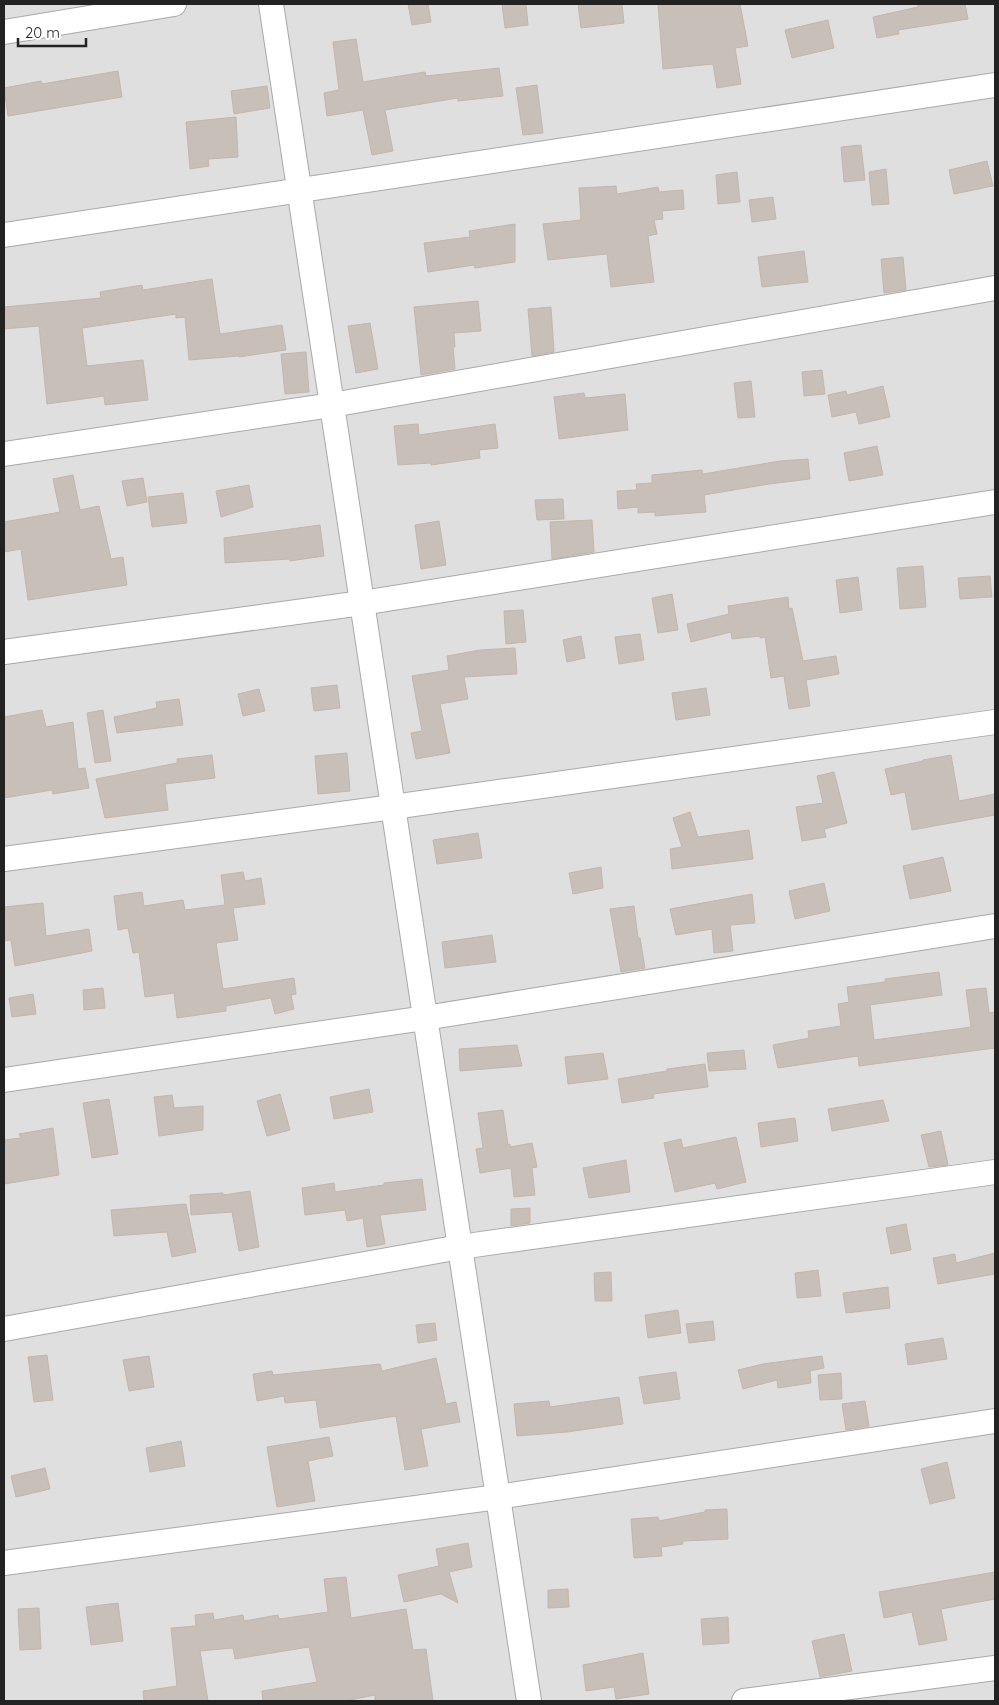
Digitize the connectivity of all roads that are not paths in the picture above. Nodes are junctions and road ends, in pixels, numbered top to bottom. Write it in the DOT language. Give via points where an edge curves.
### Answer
graph roads {
  1 [pos="174,4"];
  2 [pos="271,4"];
  3 [pos="4,32"];
  4 [pos="995,85"];
  5 [pos="299,190"];
  6 [pos="4,235"];
  7 [pos="995,288"];
  8 [pos="332,405"];
  9 [pos="4,454"];
  10 [pos="995,502"];
  11 [pos="362,603"];
  12 [pos="4,652"];
  13 [pos="995,722"];
  14 [pos="393,806"];
  15 [pos="4,859"];
  16 [pos="995,926"];
  17 [pos="425,1018"];
  18 [pos="4,1080"];
  19 [pos="995,1172"];
  20 [pos="460,1247"];
  21 [pos="4,1329"];
  22 [pos="995,1420"];
  23 [pos="498,1497"];
  24 [pos="4,1563"];
  25 [pos="995,1668"];
  26 [pos="529,1701"];
  27 [pos="744,1701"];
  1 -- 3 [label="street"];
  2 -- 5 [label="street"];
  4 -- 5 [label="street"];
  5 -- 6 [label="street"];
  5 -- 8 [label="street"];
  7 -- 8 [label="street"];
  8 -- 9 [label="street"];
  8 -- 11 [label="street"];
  10 -- 11 [label="street"];
  11 -- 12 [label="street"];
  11 -- 14 [label="street"];
  13 -- 14 [label="street"];
  14 -- 15 [label="street"];
  14 -- 17 [label="street"];
  16 -- 17 [label="street"];
  17 -- 18 [label="street"];
  17 -- 20 [label="street"];
  19 -- 20 [label="street"];
  20 -- 21 [label="street"];
  20 -- 23 [label="street"];
  22 -- 23 [label="street"];
  23 -- 24 [label="street"];
  23 -- 26 [label="street"];
  25 -- 27 [label="street"];
}
